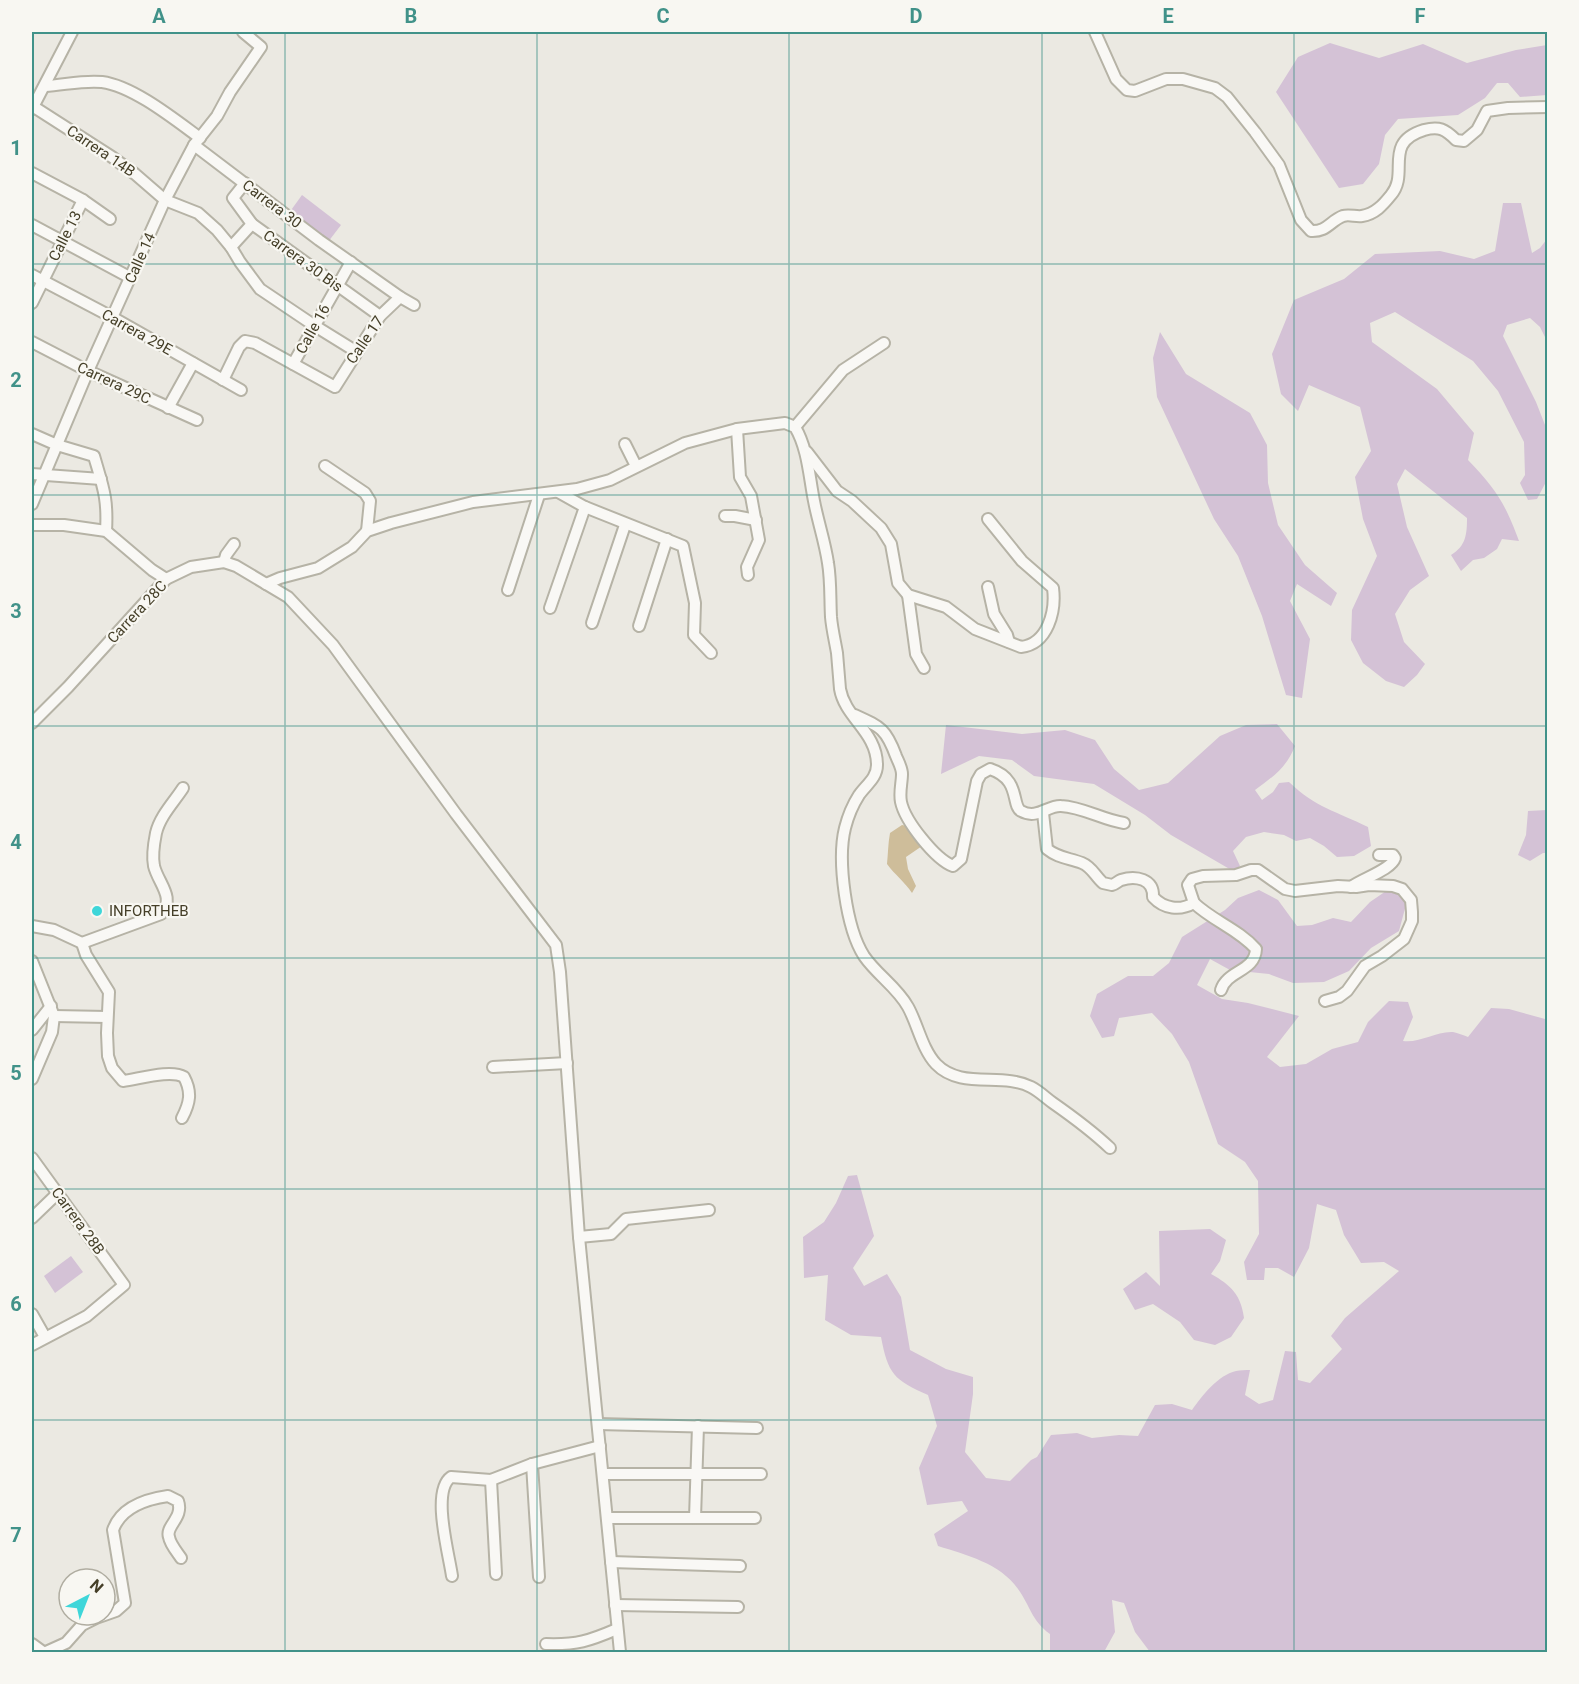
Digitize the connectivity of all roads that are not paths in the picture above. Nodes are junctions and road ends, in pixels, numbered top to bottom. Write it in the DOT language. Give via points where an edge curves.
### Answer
graph roads {
  1 [pos="72,32"];
  2 [pos="243,32"];
  3 [pos="1095,32"];
  4 [pos="45,86"];
  5 [pos="1548,107"];
  6 [pos="33,108"];
  7 [pos="197,141"];
  8 [pos="32,173"];
  9 [pos="244,183"];
  10 [pos="83,200"];
  11 [pos="165,200"];
  12 [pos="110,219"];
  13 [pos="252,224"];
  14 [pos="32,225"];
  15 [pos="62,242"];
  16 [pos="231,247"];
  17 [pos="351,262"];
  18 [pos="32,275"];
  19 [pos="131,278"];
  20 [pos="43,281"];
  21 [pos="337,286"];
  22 [pos="400,297"];
  23 [pos="32,303"];
  24 [pos="414,305"];
  25 [pos="380,316"];
  26 [pos="112,317"];
  27 [pos="315,327"];
  28 [pos="32,342"];
  29 [pos="884,343"];
  30 [pos="357,352"];
  31 [pos="193,363"];
  32 [pos="293,364"];
  33 [pos="88,371"];
  34 [pos="224,380"];
  35 [pos="242,390"];
  36 [pos="168,408"];
  37 [pos="197,420"];
  38 [pos="795,427"];
  39 [pos="737,429"];
  40 [pos="32,434"];
  41 [pos="625,444"];
  42 [pos="57,445"];
  43 [pos="805,449"];
  44 [pos="326,466"];
  45 [pos="636,466"];
  46 [pos="37,475"];
  47 [pos="101,479"];
  48 [pos="558,492"];
  49 [pos="539,495"];
  50 [pos="32,504"];
  51 [pos="585,507"];
  52 [pos="725,516"];
  53 [pos="988,519"];
  54 [pos="756,520"];
  55 [pos="32,525"];
  56 [pos="625,525"];
  57 [pos="106,531"];
  58 [pos="367,531"];
  59 [pos="667,539"];
  60 [pos="234,544"];
  61 [pos="224,562"];
  62 [pos="748,575"];
  63 [pos="166,579"];
  64 [pos="266,584"];
  65 [pos="988,587"];
  66 [pos="508,590"];
  67 [pos="908,595"];
  68 [pos="550,608"];
  69 [pos="592,622"];
  70 [pos="639,626"];
  71 [pos="1009,642"];
  72 [pos="711,653"];
  73 [pos="924,668"];
  74 [pos="852,714"];
  75 [pos="32,723"];
  76 [pos="183,788"];
  77 [pos="1042,813"];
  78 [pos="1124,823"];
  79 [pos="1379,855"];
  80 [pos="1351,887"];
  81 [pos="1194,903"];
  82 [pos="32,926"];
  83 [pos="82,943"];
  84 [pos="32,961"];
  85 [pos="1221,990"];
  86 [pos="1325,1001"];
  87 [pos="52,1011"];
  88 [pos="107,1017"];
  89 [pos="32,1031"];
  90 [pos="52,1032"];
  91 [pos="567,1063"];
  92 [pos="493,1067"];
  93 [pos="32,1079"];
  94 [pos="182,1118"];
  95 [pos="1110,1148"];
  96 [pos="32,1158"];
  97 [pos="58,1193"];
  98 [pos="709,1210"];
  99 [pos="32,1218"];
  100 [pos="579,1237"];
  101 [pos="32,1314"];
  102 [pos="45,1337"];
  103 [pos="32,1345"];
  104 [pos="598,1424"];
  105 [pos="698,1426"];
  106 [pos="758,1428"];
  107 [pos="600,1446"];
  108 [pos="532,1464"];
  109 [pos="603,1474"];
  110 [pos="698,1474"];
  111 [pos="761,1474"];
  112 [pos="490,1480"];
  113 [pos="607,1518"];
  114 [pos="695,1518"];
  115 [pos="755,1518"];
  116 [pos="181,1558"];
  117 [pos="611,1562"];
  118 [pos="740,1566"];
  119 [pos="496,1574"];
  120 [pos="452,1576"];
  121 [pos="539,1577"];
  122 [pos="615,1605"];
  123 [pos="738,1607"];
  124 [pos="617,1629"];
  125 [pos="32,1644"];
  126 [pos="546,1644"];
  127 [pos="575,1649"];
  128 [pos="45,1653"];
  129 [pos="620,1653"];
  1 -- 4 [label="street"];
  2 -- 7 [label="street, Calle 14" via="261,47"];
  3 -- 5 [label="street" via="1116,79 1127,90 1135,91 1166,79 1183,79 1215,88 1227,97 1279,165 1301,220 1311,231 1319,232 1344,216 1378,210 1397,183 1402,144 1416,133 1438,127 1464,141 1477,130 1487,111"];
  4 -- 6 [label="street"];
  4 -- 7 [label="street, Carrera 30" via="104,82 160,109"];
  6 -- 11 [label="street, Carrera 14B" via="112,157"];
  7 -- 9 [label="street, Carrera 30"];
  7 -- 11 [label="street, Calle 14"];
  8 -- 10 [label="street"];
  9 -- 13 [label="street, Carrera 30 Bis" via="233,198"];
  9 -- 17 [label="street, Carrera 30"];
  10 -- 12 [label="street"];
  10 -- 15 [label="street, Calle 13"];
  11 -- 16 [label="street, Carrera 14B" via="198,213"];
  11 -- 19 [label="street, Calle 14"];
  13 -- 16 [label="street"];
  13 -- 21 [label="street, Carrera 30 Bis"];
  14 -- 15 [label="street"];
  15 -- 19 [label="street"];
  15 -- 20 [label="street, Calle 13"];
  16 -- 27 [label="street, Carrera 14B" via="260,289"];
  17 -- 21 [label="street, Calle 16"];
  17 -- 22 [label="street, Carrera 30"];
  18 -- 20 [label="street, Carrera 29E"];
  19 -- 26 [label="street, Calle 14"];
  20 -- 23 [label="street, Calle 13"];
  20 -- 26 [label="street, Carrera 29E"];
  21 -- 25 [label="street, Carrera 30 Bis"];
  21 -- 27 [label="street, Calle 16"];
  22 -- 24 [label="street, Carrera 30"];
  22 -- 25 [label="street, Calle 17"];
  25 -- 30 [label="street, Calle 17"];
  26 -- 31 [label="street, Carrera 29E"];
  26 -- 33 [label="street, Calle 14"];
  27 -- 30 [label="street, Carrera 14B"];
  27 -- 32 [label="street, Calle 16"];
  28 -- 33 [label="street, Carrera 29C"];
  29 -- 38 [label="street" via="843,370"];
  30 -- 32 [label="street, Calle 17" via="335,387"];
  31 -- 34 [label="street, Carrera 29E"];
  31 -- 36 [label="street"];
  32 -- 34 [label="street" via="245,341"];
  33 -- 36 [label="street, Carrera 29C"];
  33 -- 42 [label="street, Calle 14"];
  34 -- 35 [label="street, Carrera 29E"];
  36 -- 37 [label="street, Carrera 29C"];
  38 -- 39 [label="street" via="785,423"];
  38 -- 43 [label="street"];
  39 -- 45 [label="street" via="685,443"];
  39 -- 54 [label="street" via="740,477 751,496"];
  40 -- 42 [label="street"];
  41 -- 45 [label="street"];
  42 -- 46 [label="street, Calle 14"];
  42 -- 47 [label="street" via="94,456"];
  43 -- 67 [label="street" via="837,491 881,528 891,544 898,583"];
  43 -- 74 [label="street" via="828,566 840,688 844,704"];
  44 -- 58 [label="street" via="365,493 370,501"];
  45 -- 48 [label="street" via="610,480"];
  46 -- 47 [label="street"];
  46 -- 50 [label="street, Calle 14"];
  47 -- 57 [label="street" via="108,507"];
  48 -- 49 [label="street"];
  48 -- 51 [label="street"];
  49 -- 58 [label="street" via="473,502"];
  49 -- 66 [label="street"];
  51 -- 56 [label="street"];
  51 -- 68 [label="street"];
  52 -- 54 [label="street"];
  53 -- 71 [label="street" via="1022,561 1053,588 1054,608 1037,642 1021,647"];
  54 -- 62 [label="street" via="759,540 747,567"];
  55 -- 57 [label="street"];
  56 -- 59 [label="street"];
  56 -- 69 [label="street"];
  57 -- 63 [label="street"];
  58 -- 64 [label="street" via="352,547 318,568"];
  59 -- 70 [label="street"];
  59 -- 72 [label="street" via="683,546 695,603 694,635"];
  60 -- 61 [label="street"];
  61 -- 63 [label="street, Carrera 28C" via="191,567"];
  61 -- 64 [label="street"];
  63 -- 75 [label="street, Carrera 28C"];
  64 -- 91 [label="street" via="288,597 333,645 556,945"];
  65 -- 71 [label="street" via="994,614"];
  67 -- 71 [label="street" via="946,607 975,629"];
  67 -- 73 [label="street" via="916,654"];
  74 -- 77 [label="street" via="884,730 890,739 902,774 901,804 943,862 953,866 961,859 977,781 990,769 1008,779 1022,811"];
  74 -- 95 [label="street" via="873,744 877,765 874,777 850,810 842,854 849,920 866,958 899,992 936,1064 949,1074 1013,1081 1030,1087"];
  76 -- 83 [label="street" via="156,831 154,866 167,896 165,909 161,914"];
  77 -- 78 [label="street" via="1058,806 1068,807"];
  77 -- 81 [label="street" via="1047,849 1055,855 1083,863 1103,883 1112,885 1138,878 1149,883 1158,902 1168,906 1178,909"];
  79 -- 80 [label="street" via="1392,855 1394,862"];
  80 -- 81 [label="street" via="1294,891 1258,870 1251,870 1192,879 1188,885"];
  80 -- 86 [label="street" via="1402,889 1411,900 1412,921 1404,939 1365,966 1347,991"];
  81 -- 85 [label="street" via="1256,949 1251,962 1226,979"];
  82 -- 83 [label="street" via="54,930"];
  83 -- 88 [label="street" via="109,992"];
  84 -- 87 [label="street"];
  87 -- 88 [label="street"];
  87 -- 89 [label="street"];
  87 -- 90 [label="street"];
  88 -- 94 [label="street" via="112,1068 123,1081 166,1073 184,1077 190,1094"];
  89 -- 90 [label="street"];
  90 -- 93 [label="street"];
  91 -- 92 [label="street"];
  91 -- 100 [label="street"];
  96 -- 97 [label="street, Carrera 28B"];
  97 -- 99 [label="street"];
  97 -- 102 [label="street, Carrera 28B" via="124,1285 87,1316"];
  98 -- 100 [label="street" via="626,1219 611,1234"];
  100 -- 104 [label="street"];
  101 -- 102 [label="street"];
  102 -- 103 [label="street"];
  104 -- 105 [label="street"];
  104 -- 107 [label="street"];
  105 -- 106 [label="street"];
  105 -- 110 [label="street"];
  107 -- 108 [label="street"];
  107 -- 109 [label="street"];
  108 -- 112 [label="street"];
  108 -- 121 [label="street"];
  109 -- 110 [label="street"];
  109 -- 113 [label="street"];
  110 -- 111 [label="street"];
  110 -- 114 [label="street"];
  112 -- 119 [label="street"];
  112 -- 120 [label="street" via="451,1477 443,1485 441,1504"];
  113 -- 114 [label="street"];
  113 -- 117 [label="street"];
  114 -- 115 [label="street"];
  116 -- 128 [label="street" via="168,1533 179,1514 178,1501 168,1496 134,1505 113,1530 125,1603 116,1611 82,1625 66,1643"];
  117 -- 118 [label="street"];
  117 -- 122 [label="street"];
  122 -- 123 [label="street"];
  122 -- 124 [label="street"];
  124 -- 127 [label="street"];
  124 -- 129 [label="street"];
  125 -- 128 [label="street"];
  126 -- 127 [label="street"];
}
